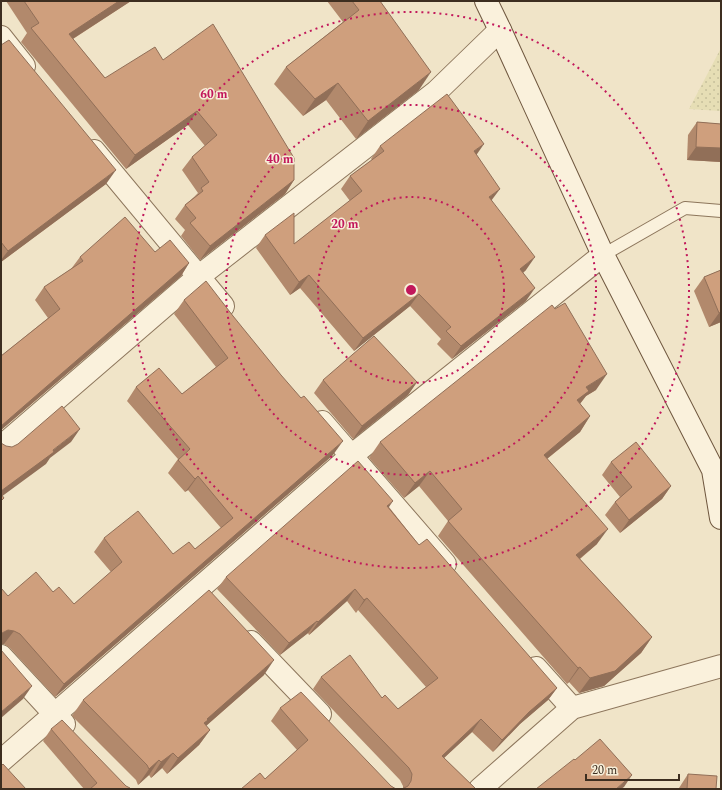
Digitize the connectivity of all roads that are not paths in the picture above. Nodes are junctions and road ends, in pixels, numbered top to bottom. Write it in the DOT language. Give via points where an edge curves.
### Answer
graph roads {
  1 [pos="486,1"];
  2 [pos="500,30"];
  3 [pos="1,37"];
  4 [pos="36,80"];
  5 [pos="82,136"];
  6 [pos="721,212"];
  7 [pos="603,255"];
  8 [pos="198,277"];
  9 [pos="233,319"];
  10 [pos="310,408"];
  11 [pos="1,447"];
  12 [pos="351,456"];
  13 [pos="721,518"];
  14 [pos="456,576"];
  15 [pos="238,628"];
  16 [pos="524,654"];
  17 [pos="1,656"];
  18 [pos="721,666"];
  19 [pos="572,708"];
  20 [pos="54,715"];
  21 [pos="331,726"];
  22 [pos="77,738"];
  23 [pos="1,761"];
  24 [pos="480,789"];
  1 -- 2 [label="street"];
  2 -- 7 [label="street"];
  2 -- 8 [label="street"];
  3 -- 4 [label="street"];
  5 -- 8 [label="street"];
  6 -- 7 [label="lane" via="685,208"];
  7 -- 12 [label="street"];
  7 -- 13 [label="street" via="713,470"];
  8 -- 9 [label="street"];
  8 -- 11 [label="street"];
  10 -- 12 [label="street"];
  12 -- 14 [label="street"];
  12 -- 20 [label="street" via="205,594"];
  15 -- 21 [label="street"];
  16 -- 19 [label="street"];
  17 -- 20 [label="street"];
  18 -- 19 [label="street"];
  19 -- 24 [label="street"];
  20 -- 22 [label="street"];
  20 -- 23 [label="street"];
}
